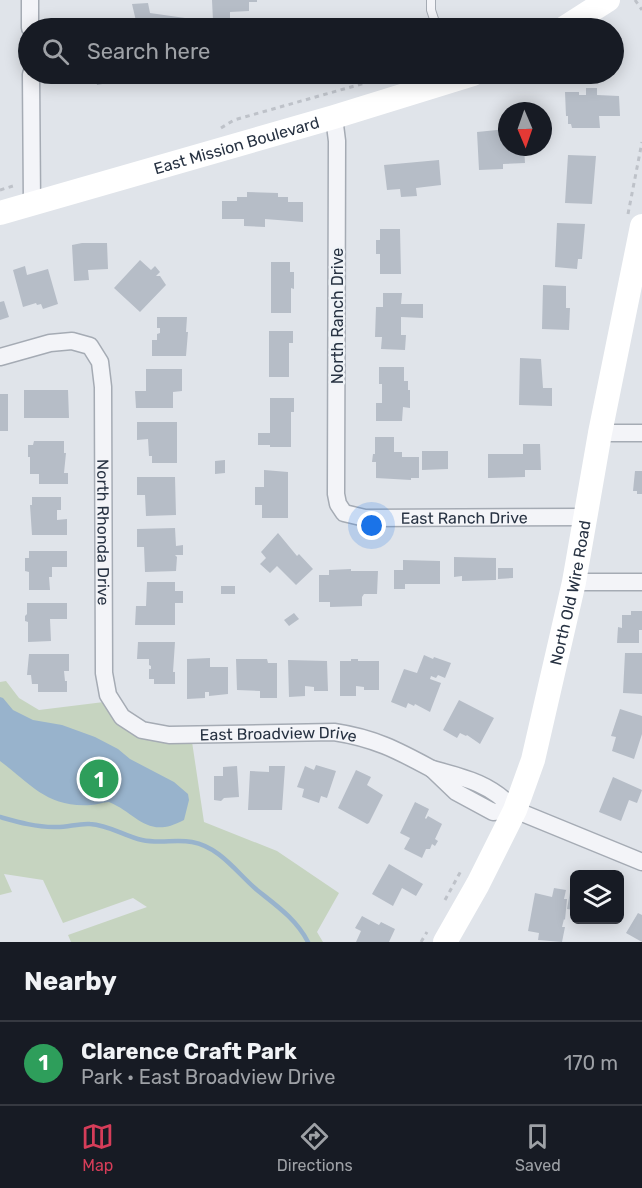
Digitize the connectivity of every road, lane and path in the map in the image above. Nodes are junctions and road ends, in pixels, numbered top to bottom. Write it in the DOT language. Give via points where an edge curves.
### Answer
graph roads {
  1 [pos="30,0"];
  2 [pos="431,0"];
  3 [pos="608,0"];
  4 [pos="635,0"];
  5 [pos="642,10"];
  6 [pos="30,18"];
  7 [pos="434,18"];
  8 [pos="580,18"];
  9 [pos="31,84"];
  10 [pos="435,84"];
  11 [pos="334,117"];
  12 [pos="642,142"];
  13 [pos="18,185"];
  14 [pos="0,190"];
  15 [pos="32,204"];
  16 [pos="0,213"];
  17 [pos="634,225"];
  18 [pos="0,357"];
  19 [pos="600,433"];
  20 [pos="642,433"];
  21 [pos="344,513"];
  22 [pos="585,517"];
  23 [pos="574,582"];
  24 [pos="642,582"];
  25 [pos="122,717"];
  26 [pos="515,810"];
  27 [pos="642,862"];
  28 [pos="465,864"];
  29 [pos="443,903"];
  30 [pos="439,932"];
  31 [pos="422,942"];
  1 -- 6 [label="street"];
  2 -- 7 [label="lane"];
  3 -- 8 [label="street"];
  4 -- 5 [label="path"];
  9 -- 15 [label="street"];
  10 -- 11 [label="street, East Mission Boulevard"];
  11 -- 15 [label="street, East Mission Boulevard"];
  11 -- 21 [label="street, North Ranch Drive" via="338,141 336,494"];
  12 -- 17 [label="path"];
  13 -- 14 [label="path"];
  15 -- 16 [label="street, East Mission Boulevard"];
  17 -- 19 [label="street, North Old Wire Road"];
  18 -- 25 [label="street, North Rhonda Drive" via="72,341 90,346 100,362 104,673 108,695"];
  19 -- 20 [label="street"];
  19 -- 22 [label="street, North Old Wire Road"];
  21 -- 22 [label="street, East Ranch Drive" via="365,518"];
  22 -- 23 [label="street, North Old Wire Road"];
  23 -- 24 [label="street"];
  23 -- 26 [label="street, North Old Wire Road" via="533,760"];
  25 -- 26 [label="street, East Broadview Drive" via="142,730 169,735 352,734 390,746 432,770 464,777 501,794"];
  26 -- 27 [label="street, East Broadview Drive"];
  26 -- 30 [label="street, North Old Wire Road" via="478,884"];
  28 -- 29 [label="path"];
  30 -- 31 [label="path"];
}
